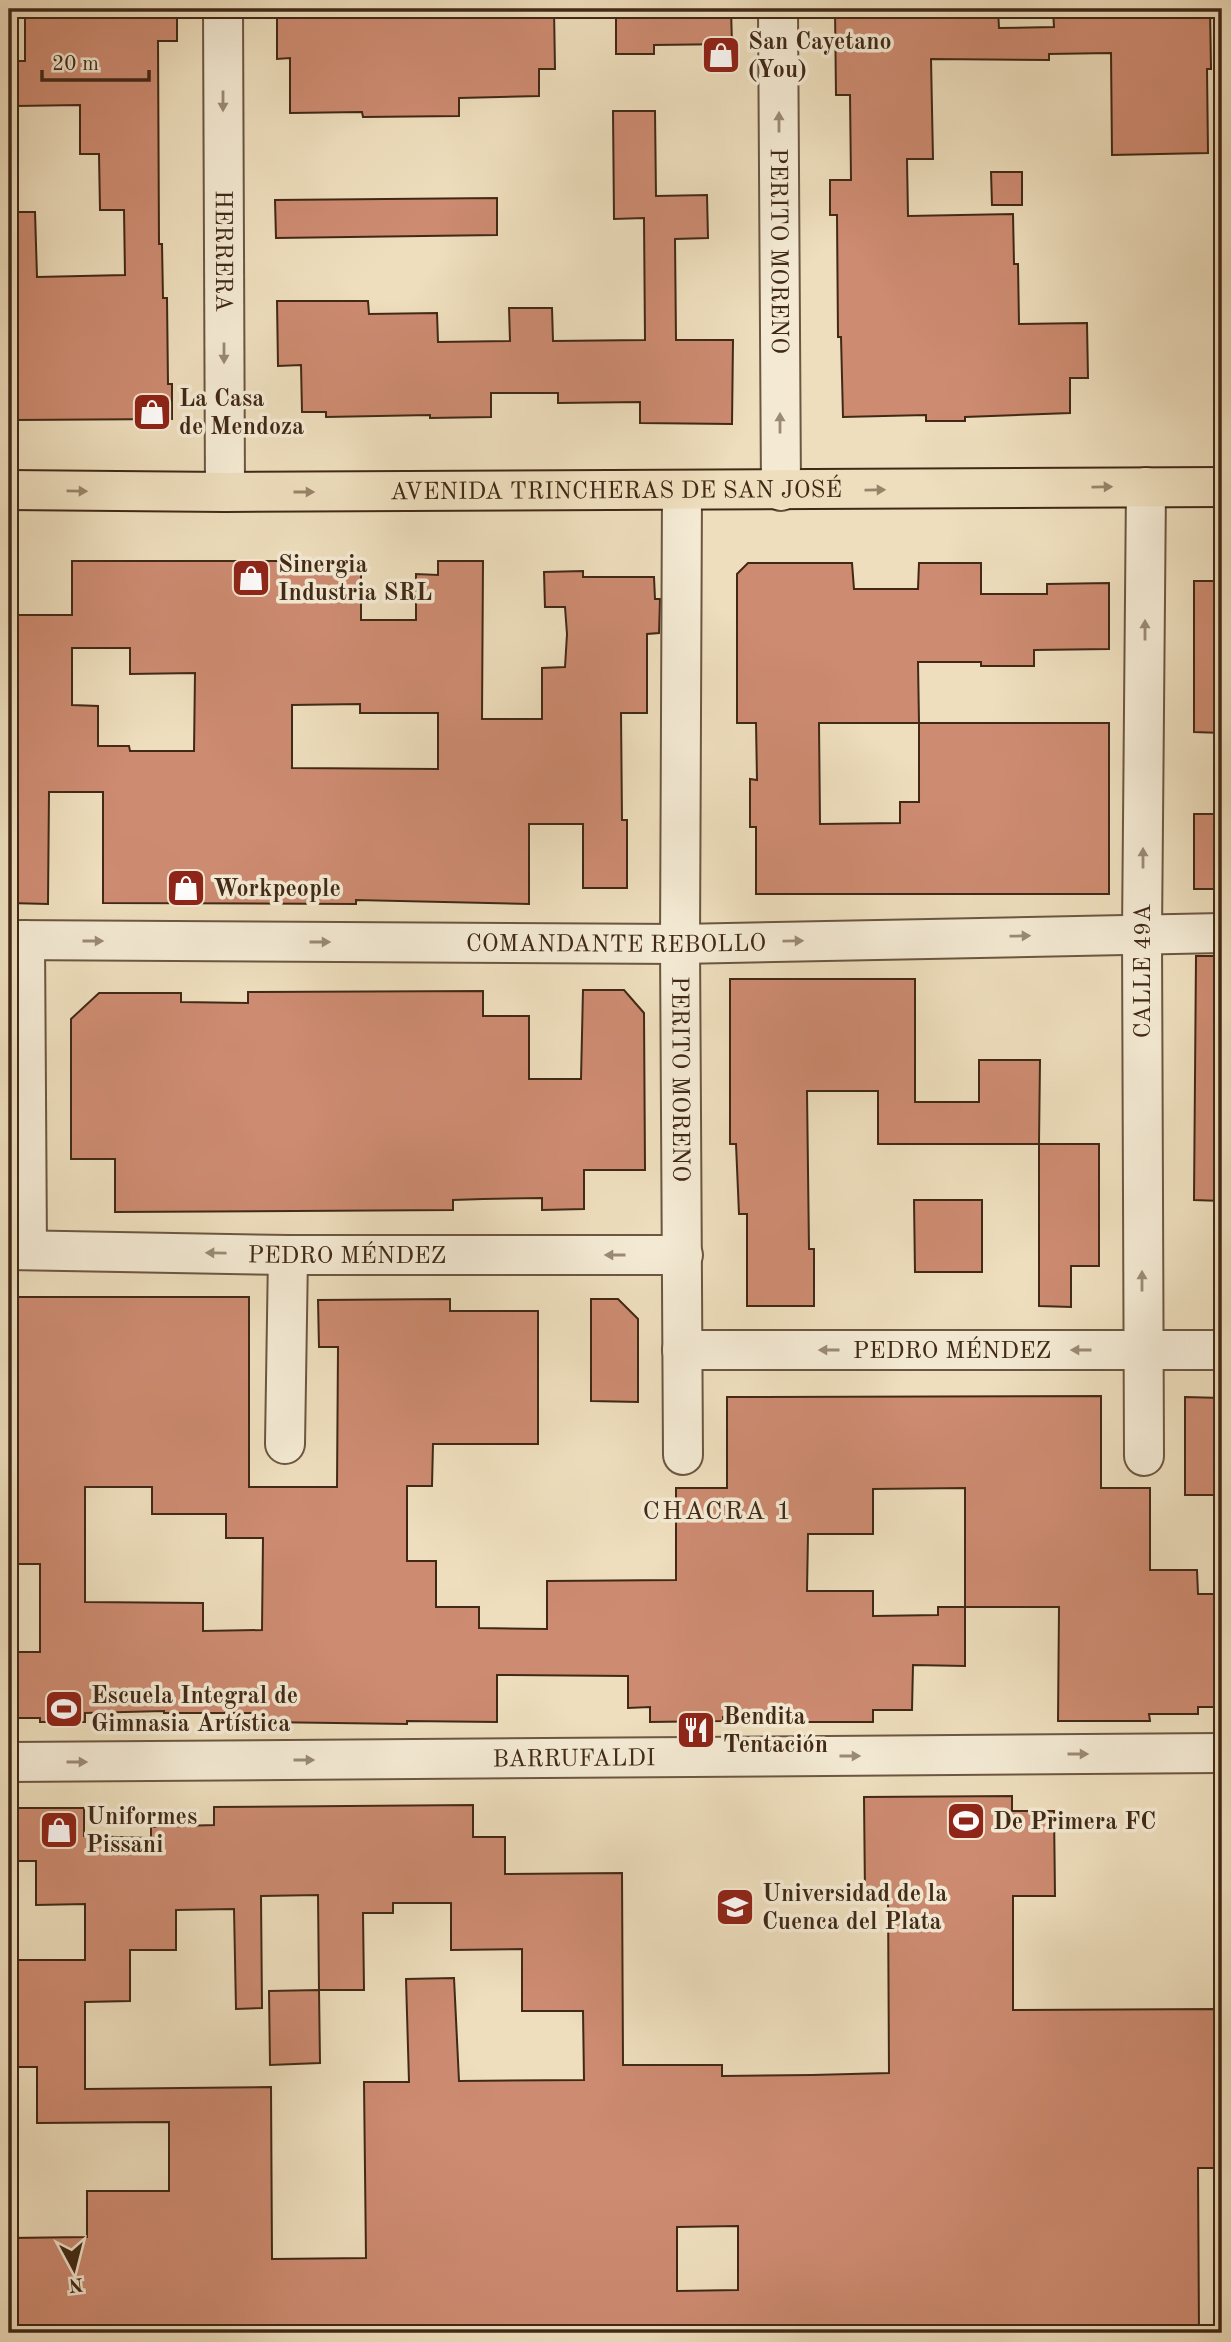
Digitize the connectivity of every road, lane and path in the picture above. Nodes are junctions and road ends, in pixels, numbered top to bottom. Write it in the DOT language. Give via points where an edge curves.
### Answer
graph roads {
  1 [pos="223,9"];
  2 [pos="778,9"];
  3 [pos="1146,486"];
  4 [pos="1222,487"];
  5 [pos="9,490"];
  6 [pos="682,491"];
  7 [pos="781,491"];
  8 [pos="225,492"];
  9 [pos="1222,933"];
  10 [pos="1142,934"];
  11 [pos="17,940"];
  12 [pos="680,944"];
  13 [pos="18,1250"];
  14 [pos="288,1255"];
  15 [pos="683,1255"];
  16 [pos="682,1350"];
  17 [pos="1142,1350"];
  18 [pos="1222,1350"];
  19 [pos="285,1444"];
  20 [pos="683,1455"];
  21 [pos="1144,1456"];
  22 [pos="1222,1753"];
  23 [pos="9,1762"];
  1 -- 8 [label="street, HERRERA, one-way"];
  7 -- 2 [label="street, PERITO MORENO, one-way"];
  3 -- 4 [label="main road, AVENIDA TRINCHERAS DE SAN JOSÉ"];
  7 -- 3 [label="main road, AVENIDA TRINCHERAS DE SAN JOSÉ, one-way"];
  10 -- 3 [label="street, CALLE 49A, one-way"];
  5 -- 8 [label="main road, AVENIDA TRINCHERAS DE SAN JOSÉ, one-way"];
  6 -- 7 [label="main road, AVENIDA TRINCHERAS DE SAN JOSÉ"];
  8 -- 6 [label="main road, AVENIDA TRINCHERAS DE SAN JOSÉ, one-way"];
  6 -- 12 [label="street, PERITO MORENO"];
  9 -- 10 [label="street, COMANDANTE REBOLLO"];
  12 -- 10 [label="street, COMANDANTE REBOLLO, one-way"];
  17 -- 10 [label="street, CALLE 49A, one-way"];
  11 -- 12 [label="street, COMANDANTE REBOLLO, one-way"];
  11 -- 13 [label="street"];
  12 -- 15 [label="street, PERITO MORENO"];
  14 -- 13 [label="street, PEDRO MÉNDEZ, one-way"];
  15 -- 14 [label="street, PEDRO MÉNDEZ, one-way"];
  14 -- 19 [label="street"];
  15 -- 16 [label="street, PERITO MORENO"];
  17 -- 16 [label="street, PEDRO MÉNDEZ, one-way"];
  16 -- 20 [label="street, PERITO MORENO"];
  17 -- 18 [label="street, PEDRO MÉNDEZ"];
  17 -- 21 [label="street, CALLE 49A"];
  23 -- 22 [label="street, BARRUFALDI, one-way"];
}
